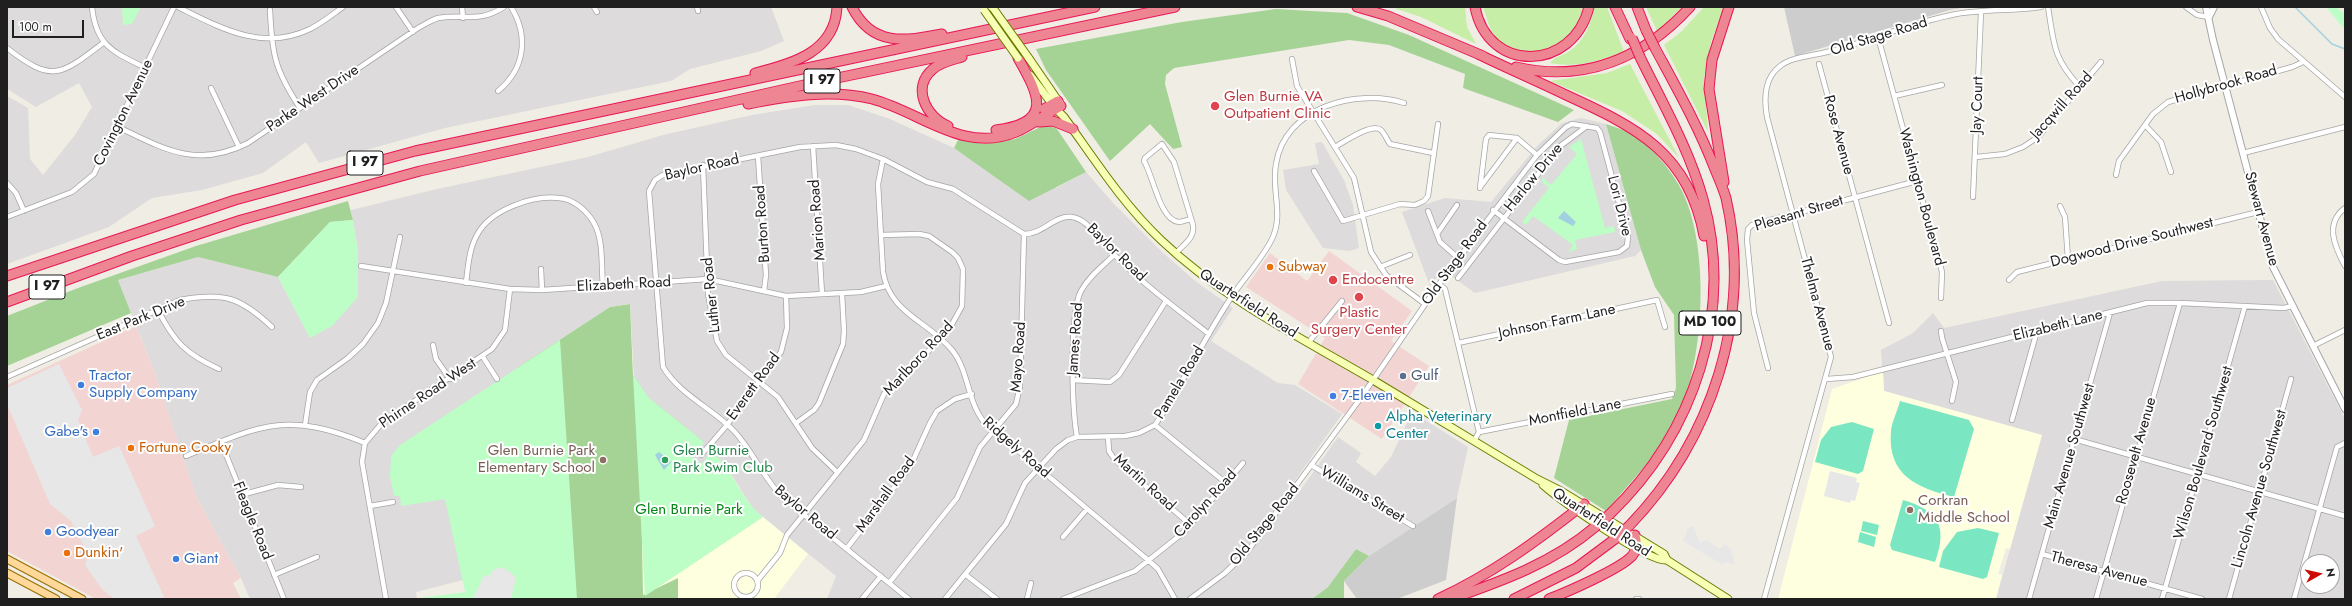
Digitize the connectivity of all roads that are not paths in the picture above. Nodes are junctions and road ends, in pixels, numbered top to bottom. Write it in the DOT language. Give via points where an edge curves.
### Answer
graph roads {
  1 [pos="92,7"];
  2 [pos="176,7"];
  3 [pos="343,7"];
  4 [pos="396,7"];
  5 [pos="462,7"];
  6 [pos="504,7"];
  7 [pos="510,7"];
  8 [pos="594,7"];
  9 [pos="837,7"];
  10 [pos="852,7"];
  11 [pos="1095,7"];
  12 [pos="1175,7"];
  13 [pos="1357,7"];
  14 [pos="1475,7"];
  15 [pos="1589,7"];
  16 [pos="1614,7"];
  17 [pos="1620,7"];
  18 [pos="1637,7"];
  19 [pos="1690,7"];
  20 [pos="1729,7"];
  21 [pos="2041,7"];
  22 [pos="2048,7"];
  23 [pos="2186,7"];
  24 [pos="2206,7"];
  25 [pos="2214,7"];
  26 [pos="2261,7"];
  27 [pos="992,8"];
  28 [pos="983,9"];
  29 [pos="270,10"];
  30 [pos="597,12"];
  31 [pos="1981,12"];
  32 [pos="2209,17"];
  33 [pos="463,18"];
  34 [pos="1042,19"];
  35 [pos="413,32"];
  36 [pos="1046,34"];
  37 [pos="1878,37"];
  38 [pos="1631,38"];
  39 [pos="271,39"];
  40 [pos="103,43"];
  41 [pos="7,48"];
  42 [pos="1478,54"];
  43 [pos="1023,58"];
  44 [pos="1292,59"];
  45 [pos="2101,62"];
  46 [pos="2304,62"];
  47 [pos="1819,64"];
  48 [pos="146,68"];
  49 [pos="1942,84"];
  50 [pos="2225,85"];
  51 [pos="2079,86"];
  52 [pos="211,88"];
  53 [pos="498,91"];
  54 [pos="1894,96"];
  55 [pos="2345,97"];
  56 [pos="655,99"];
  57 [pos="1765,100"];
  58 [pos="1404,103"];
  59 [pos="1057,105"];
  60 [pos="300,108"];
  61 [pos="1314,111"];
  62 [pos="1032,120"];
  63 [pos="1438,124"];
  64 [pos="1580,124"];
  65 [pos="2145,125"];
  66 [pos="1587,126"];
  67 [pos="118,127"];
  68 [pos="2345,127"];
  69 [pos="1073,129"];
  70 [pos="599,131"];
  71 [pos="1517,138"];
  72 [pos="813,146"];
  73 [pos="240,147"];
  74 [pos="1335,147"];
  75 [pos="1433,153"];
  76 [pos="2243,153"];
  77 [pos="1538,155"];
  78 [pos="758,156"];
  79 [pos="1976,157"];
  80 [pos="883,159"];
  81 [pos="703,165"];
  82 [pos="1314,172"];
  83 [pos="2171,172"];
  84 [pos="2116,175"];
  85 [pos="1917,181"];
  86 [pos="7,183"];
  87 [pos="1726,197"];
  88 [pos="1856,197"];
  89 [pos="1973,197"];
  90 [pos="1457,205"];
  91 [pos="2060,206"];
  92 [pos="2345,208"];
  93 [pos="1493,210"];
  94 [pos="24,211"];
  95 [pos="1428,211"];
  96 [pos="2258,212"];
  97 [pos="1794,215"];
  98 [pos="1363,216"];
  99 [pos="7,217"];
  100 [pos="1503,218"];
  101 [pos="1191,219"];
  102 [pos="1024,234"];
  103 [pos="1437,234"];
  104 [pos="881,235"];
  105 [pos="400,237"];
  106 [pos="1176,253"];
  107 [pos="1114,255"];
  108 [pos="1410,255"];
  109 [pos="1458,258"];
  110 [pos="2068,259"];
  111 [pos="361,266"];
  112 [pos="2345,266"];
  113 [pos="1380,267"];
  114 [pos="541,269"];
  115 [pos="392,271"];
  116 [pos="88,272"];
  117 [pos="7,278"];
  118 [pos="1458,278"];
  119 [pos="708,280"];
  120 [pos="2009,280"];
  121 [pos="466,283"];
  122 [pos="656,283"];
  123 [pos="1439,284"];
  124 [pos="603,286"];
  125 [pos="886,286"];
  126 [pos="510,289"];
  127 [pos="542,290"];
  128 [pos="764,291"];
  129 [pos="822,294"];
  130 [pos="842,294"];
  131 [pos="786,296"];
  132 [pos="1232,296"];
  133 [pos="1941,298"];
  134 [pos="1166,301"];
  135 [pos="1342,301"];
  136 [pos="7,302"];
  137 [pos="2180,303"];
  138 [pos="1425,304"];
  139 [pos="2245,306"];
  140 [pos="2292,306"];
  141 [pos="7,308"];
  142 [pos="158,310"];
  143 [pos="2110,313"];
  144 [pos="1889,323"];
  145 [pos="272,327"];
  146 [pos="1666,327"];
  147 [pos="2345,330"];
  148 [pos="1941,331"];
  149 [pos="2038,331"];
  150 [pos="1208,334"];
  151 [pos="940,338"];
  152 [pos="1308,343"];
  153 [pos="1458,343"];
  154 [pos="433,345"];
  155 [pos="2313,346"];
  156 [pos="1947,354"];
  157 [pos="483,357"];
  158 [pos="1703,360"];
  159 [pos="219,368"];
  160 [pos="1768,368"];
  161 [pos="7,377"];
  162 [pos="497,378"];
  163 [pos="450,379"];
  164 [pos="1827,379"];
  165 [pos="2291,379"];
  166 [pos="1073,380"];
  167 [pos="1373,380"];
  168 [pos="759,382"];
  169 [pos="972,394"];
  170 [pos="1672,394"];
  171 [pos="1952,401"];
  172 [pos="2345,409"];
  173 [pos="2012,420"];
  174 [pos="796,424"];
  175 [pos="305,425"];
  176 [pos="726,425"];
  177 [pos="1155,425"];
  178 [pos="994,430"];
  179 [pos="1479,432"];
  180 [pos="1077,437"];
  181 [pos="1108,437"];
  182 [pos="2074,439"];
  183 [pos="1474,441"];
  184 [pos="221,442"];
  185 [pos="365,443"];
  186 [pos="2345,443"];
  187 [pos="701,455"];
  188 [pos="186,456"];
  189 [pos="2135,457"];
  190 [pos="1243,464"];
  191 [pos="1311,465"];
  192 [pos="1039,468"];
  193 [pos="837,472"];
  194 [pos="2198,474"];
  195 [pos="1537,479"];
  196 [pos="1226,483"];
  197 [pos="301,487"];
  198 [pos="2259,492"];
  199 [pos="241,495"];
  200 [pos="393,502"];
  201 [pos="1584,504"];
  202 [pos="370,506"];
  203 [pos="2320,509"];
  204 [pos="1087,510"];
  205 [pos="1576,510"];
  206 [pos="804,516"];
  207 [pos="2345,516"];
  208 [pos="1190,524"];
  209 [pos="1413,526"];
  210 [pos="1634,536"];
  211 [pos="1063,537"];
  212 [pos="847,548"];
  213 [pos="1636,548"];
  214 [pos="2042,554"];
  215 [pos="317,557"];
  216 [pos="7,559"];
  217 [pos="1148,560"];
  218 [pos="1667,560"];
  219 [pos="2104,572"];
  220 [pos="7,573"];
  221 [pos="274,575"];
  222 [pos="966,575"];
  223 [pos="881,576"];
  224 [pos="758,580"];
  225 [pos="890,583"];
  226 [pos="1031,583"];
  227 [pos="2165,588"];
  228 [pos="56,599"];
  229 [pos="82,599"];
  230 [pos="284,599"];
  231 [pos="386,599"];
  232 [pos="862,599"];
  233 [pos="909,599"];
  234 [pos="945,599"];
  235 [pos="997,599"];
  236 [pos="1027,599"];
  237 [pos="1063,599"];
  238 [pos="1175,599"];
  239 [pos="1190,599"];
  240 [pos="1438,599"];
  241 [pos="1451,599"];
  242 [pos="1514,599"];
  243 [pos="1549,599"];
  244 [pos="1728,599"];
  245 [pos="1764,599"];
  246 [pos="2029,599"];
  247 [pos="2096,599"];
  248 [pos="2162,599"];
  249 [pos="2202,599"];
  250 [pos="2229,599"];
  251 [pos="2294,599"];
  1 -- 40 [label="street" via="95,28"];
  2 -- 39 [label="street" via="235,34"];
  2 -- 48 [label="street, Covington Avenue"];
  3 -- 39 [label="street" via="308,30"];
  4 -- 35 [label="street"];
  5 -- 33 [label="street"];
  6 -- 33 [label="street, Parke West Drive" via="482,17"];
  7 -- 53 [label="street" via="522,35 521,61 514,74"];
  8 -- 30 [label="street"];
  9 -- 56 [label="highway" via="835,22 825,41 818,49 798,60"];
  10 -- 34 [label="highway" via="858,19 873,31 901,40"];
  11 -- 34 [label="highway, I 97"];
  12 -- 36 [label="highway, I 97"];
  13 -- 42 [label="highway" via="1388,16"];
  14 -- 15 [label="highway" via="1481,27 1495,44 1514,54 1534,57 1557,51 1568,44 1583,25"];
  16 -- 38 [label="highway"];
  17 -- 38 [label="highway"];
  18 -- 87 [label="highway, MD 100, bridge" via="1646,30 1698,129"];
  19 -- 42 [label="highway" via="1658,38 1619,60 1594,68 1564,72 1530,70 1503,64"];
  20 -- 87 [label="highway" via="1712,60 1709,89"];
  21 -- 31 [label="street, Old Stage Road"];
  22 -- 51 [label="street" via="2055,49 2064,69"];
  23 -- 32 [label="street" via="2197,15"];
  24 -- 32 [label="street, Stewart Avenue"];
  25 -- 32 [label="street"];
  26 -- 46 [label="street" via="2274,34"];
  27 -- 43 [label="main road, Quarterfield Road, bridge"];
  28 -- 43 [label="main road, Quarterfield Road, bridge"];
  29 -- 39 [label="street"];
  31 -- 37 [label="street, Old Stage Road" via="1945,17"];
  31 -- 79 [label="street, Jay Court"];
  32 -- 50 [label="street, Stewart Avenue"];
  33 -- 35 [label="street, Parke West Drive" via="437,18"];
  34 -- 56 [label="highway, I 97"];
  35 -- 60 [label="street, Parke West Drive"];
  36 -- 62 [label="highway" via="939,64 928,75 922,91 925,106 931,115 939,122 954,128 976,132 1001,130"];
  36 -- 70 [label="highway, I 97"];
  37 -- 54 [label="street, Washington Boulevard"];
  37 -- 57 [label="street, Old Stage Road" via="1785,62 1770,78"];
  38 -- 158 [label="highway, MD 100, bridge" via="1690,159 1708,221 1713,287 1709,332"];
  39 -- 60 [label="street" via="276,67"];
  40 -- 41 [label="street" via="78,62 57,70 36,68"];
  40 -- 48 [label="street" via="114,52"];
  42 -- 158 [label="highway" via="1623,121 1650,140 1674,166 1698,210 1706,243 1709,287"];
  43 -- 59 [label="main road, Quarterfield Road"];
  43 -- 62 [label="highway" via="1037,94 1038,103"];
  44 -- 61 [label="street" via="1297,86"];
  45 -- 51 [label="street, Jacqwill Road"];
  46 -- 50 [label="street, Hollybrook Road"];
  46 -- 55 [label="street"];
  47 -- 88 [label="street, Rose Avenue"];
  48 -- 67 [label="street, Covington Avenue"];
  49 -- 54 [label="street"];
  50 -- 65 [label="street, Hollybrook Road" via="2168,102 2158,109"];
  50 -- 76 [label="street, Stewart Avenue"];
  51 -- 79 [label="street, Jacqwill Road" via="2038,137 2023,147 2005,154"];
  52 -- 73 [label="street"];
  54 -- 85 [label="street, Washington Boulevard"];
  56 -- 117 [label="highway, I 97" via="477,136 354,166 235,200"];
  57 -- 97 [label="street, Thelma Avenue"];
  58 -- 61 [label="street, Pamela Road" via="1358,98 1330,104"];
  59 -- 62 [label="highway"];
  59 -- 69 [label="main road, Quarterfield Road"];
  60 -- 73 [label="street, Parke West Drive"];
  61 -- 74 [label="street"];
  61 -- 132 [label="street, Pamela Road" via="1294,128 1281,148 1276,164 1276,229 1267,247"];
  62 -- 69 [label="highway" via="1048,120"];
  62 -- 70 [label="highway" via="1003,136 964,136 940,129 873,100 831,94 765,101"];
  63 -- 75 [label="street"];
  64 -- 66 [label="street, Lori Drive"];
  64 -- 77 [label="street, Old Stage Road" via="1572,124 1559,131"];
  65 -- 83 [label="street" via="2161,142"];
  65 -- 84 [label="street, Hollybrook Road" via="2119,161"];
  66 -- 100 [label="street, Harlow Drive" via="1559,147"];
  66 -- 100 [label="street, Lori Drive" via="1597,128 1600,132 1628,237 1625,248 1619,252 1565,262"];
  67 -- 73 [label="street, Parke West Drive" via="168,151 189,156 210,156"];
  67 -- 94 [label="street, Covington Avenue" via="98,168 88,181 72,192"];
  68 -- 76 [label="street"];
  69 -- 106 [label="main road, Quarterfield Road" via="1116,191"];
  70 -- 116 [label="highway, I 97" via="450,164 305,201 189,236"];
  71 -- 71 [label="street" via="1489,134 1486,139 1480,188"];
  71 -- 77 [label="street"];
  72 -- 78 [label="street, Baylor Road"];
  72 -- 80 [label="street, Baylor Road" via="847,146"];
  72 -- 129 [label="street, Marion Road"];
  74 -- 75 [label="street" via="1369,128 1376,127 1390,144"];
  74 -- 98 [label="street" via="1354,178"];
  75 -- 98 [label="street" via="1428,196 1424,201 1415,205 1400,204"];
  76 -- 96 [label="street, Stewart Avenue"];
  77 -- 93 [label="street, Old Stage Road"];
  78 -- 81 [label="street, Baylor Road"];
  78 -- 128 [label="street, Burton Road" via="766,275"];
  79 -- 89 [label="street, Jay Court"];
  80 -- 102 [label="street, Baylor Road" via="927,182 953,189"];
  80 -- 104 [label="street, Ridgely Road" via="878,184"];
  81 -- 119 [label="street, Luther Road"];
  81 -- 122 [label="street, Baylor Road" via="663,175 655,180 649,191"];
  82 -- 98 [label="street" via="1343,222"];
  85 -- 88 [label="street, Pleasant Street"];
  85 -- 133 [label="street, Washington Boulevard" via="1942,272"];
  86 -- 94 [label="street" via="16,193"];
  87 -- 242 [label="highway, MD 100, bridge" via="1732,239 1734,288 1729,336 1722,365 1690,444 1662,489 1615,539 1576,568"];
  88 -- 97 [label="street, Pleasant Street"];
  88 -- 144 [label="street, Rose Avenue"];
  90 -- 103 [label="street"];
  91 -- 110 [label="street" via="2065,217"];
  92 -- 112 [label="street" via="2336,216 2332,232 2336,249"];
  93 -- 100 [label="street, Lori Drive"];
  93 -- 109 [label="street, Old Stage Road"];
  94 -- 99 [label="street, Covington Avenue"];
  95 -- 103 [label="street"];
  96 -- 110 [label="street, Dogwood Drive Southwest"];
  96 -- 140 [label="street, Stewart Avenue" via="2273,267"];
  97 -- 160 [label="street, Pleasant Street" via="1752,225 1747,234 1754,312"];
  97 -- 164 [label="street, Thelma Avenue" via="1831,351"];
  98 -- 113 [label="street" via="1369,247"];
  100 -- 118 [label="street, Harlow Drive"];
  101 -- 101 [label="street" via="1175,221 1160,205 1144,161 1162,144 1174,162"];
  101 -- 106 [label="street" via="1192,238"];
  102 -- 107 [label="street, Baylor Road" via="1037,233 1061,218 1077,218 1086,224"];
  102 -- 178 [label="street, Mayo Road" via="1020,386 1016,404"];
  103 -- 109 [label="street" via="1444,248"];
  104 -- 125 [label="street, Ridgely Road"];
  104 -- 151 [label="street, Marlboro Road" via="929,236 952,252 961,263 964,280 962,306 951,326"];
  105 -- 115 [label="street"];
  106 -- 132 [label="main road, Quarterfield Road"];
  107 -- 134 [label="street, Baylor Road"];
  107 -- 166 [label="street, James Road" via="1089,279 1076,304"];
  108 -- 113 [label="street"];
  109 -- 123 [label="street, Old Stage Road"];
  110 -- 120 [label="street, Dogwood Drive Southwest" via="2017,272"];
  111 -- 115 [label="street, Elizabeth Road"];
  113 -- 138 [label="street" via="1386,275"];
  114 -- 127 [label="street"];
  115 -- 121 [label="street, Elizabeth Road"];
  115 -- 175 [label="street" via="386,302 378,323 363,344 348,358 316,380 310,392"];
  116 -- 136 [label="highway, I 97"];
  116 -- 141 [label="highway"];
  119 -- 122 [label="street, Elizabeth Road"];
  119 -- 128 [label="street, Elizabeth Road"];
  119 -- 168 [label="street, Luther Road" via="708,294 717,341 726,355"];
  121 -- 124 [label="street" via="470,256 477,235 490,219 508,207 546,198 560,198 584,210 595,224 599,238"];
  121 -- 126 [label="street, Elizabeth Road"];
  122 -- 124 [label="street, Elizabeth Road"];
  122 -- 176 [label="street, Baylor Road" via="663,367 676,385"];
  123 -- 138 [label="street, Old Stage Road"];
  123 -- 153 [label="street" via="1445,289"];
  124 -- 127 [label="street, Elizabeth Road"];
  125 -- 130 [label="street, Elizabeth Road"];
  125 -- 151 [label="street, Ridgely Road" via="900,307"];
  126 -- 127 [label="street, Elizabeth Road"];
  126 -- 157 [label="street, Phirne Road West" via="505,330 498,342"];
  128 -- 131 [label="street, Elizabeth Road"];
  129 -- 130 [label="street, Elizabeth Road"];
  129 -- 131 [label="street, Elizabeth Road"];
  130 -- 174 [label="street" via="844,331 839,356 819,403"];
  131 -- 168 [label="street, Everett Road" via="787,328 784,343"];
  132 -- 150 [label="street, Pamela Road"];
  132 -- 152 [label="main road, Quarterfield Road"];
  134 -- 150 [label="street, Baylor Road"];
  134 -- 166 [label="street" via="1119,375 1110,382"];
  135 -- 152 [label="street"];
  137 -- 139 [label="street, Elizabeth Lane"];
  137 -- 143 [label="street, Elizabeth Lane" via="2148,303"];
  137 -- 189 [label="street, Roosevelt Avenue"];
  138 -- 167 [label="street, Old Stage Road"];
  139 -- 140 [label="street, Elizabeth Lane"];
  139 -- 194 [label="street, Wilson Boulevard Southwest"];
  140 -- 155 [label="street, Stewart Avenue"];
  142 -- 145 [label="street, East Park Drive" via="180,300 222,296 253,309"];
  142 -- 159 [label="street" via="175,340 189,353"];
  142 -- 161 [label="street, East Park Drive"];
  143 -- 149 [label="street, Elizabeth Lane"];
  143 -- 182 [label="street, Main Avenue Southwest"];
  146 -- 153 [label="street, Johnson Farm Lane" via="1657,300"];
  147 -- 155 [label="street"];
  148 -- 156 [label="street"];
  149 -- 156 [label="street, Elizabeth Lane"];
  149 -- 173 [label="street"];
  150 -- 177 [label="street, Pamela Road"];
  151 -- 169 [label="street, Ridgely Road" via="959,359"];
  151 -- 193 [label="street, Marlboro Road" via="884,394 864,440"];
  152 -- 167 [label="main road, Quarterfield Road"];
  153 -- 179 [label="street"];
  154 -- 163 [label="street" via="436,359"];
  155 -- 172 [label="street, Stewart Avenue"];
  156 -- 164 [label="street, Elizabeth Lane" via="1846,378"];
  156 -- 171 [label="street" via="1956,382"];
  157 -- 162 [label="street"];
  157 -- 163 [label="street, Phirne Road West"];
  158 -- 241 [label="highway, MD 100, bridge" via="1690,400 1674,434 1646,476 1610,514 1568,548 1535,566"];
  163 -- 185 [label="street, Phirne Road West" via="382,423"];
  164 -- 245 [label="street, Thelma Avenue"];
  165 -- 198 [label="street, Lincoln Avenue Southwest"];
  166 -- 180 [label="street, James Road"];
  167 -- 183 [label="main road, Quarterfield Road"];
  167 -- 191 [label="street, Old Stage Road"];
  168 -- 174 [label="street, Luther Road" via="783,403"];
  168 -- 176 [label="street, Everett Road"];
  169 -- 178 [label="street, Ridgely Road" via="979,416"];
  169 -- 212 [label="street, Marshall Road" via="955,399 937,411 910,467"];
  170 -- 179 [label="street, Montfield Lane"];
  174 -- 193 [label="street, Luther Road" via="817,455"];
  175 -- 184 [label="street" via="265,426"];
  175 -- 185 [label="street" via="328,429"];
  176 -- 187 [label="street, Everett Road"];
  176 -- 206 [label="street, Baylor Road" via="738,436 773,489"];
  177 -- 181 [label="street, Pamela Road" via="1139,433"];
  177 -- 196 [label="street"];
  178 -- 192 [label="street, Ridgely Road"];
  178 -- 225 [label="street, Mayo Road" via="980,447 957,498"];
  179 -- 183 [label="street"];
  180 -- 181 [label="street, Pamela Road"];
  180 -- 192 [label="street, Pamela Road" via="1062,444"];
  181 -- 208 [label="street, Martin Road" via="1109,451 1115,460"];
  182 -- 189 [label="street"];
  182 -- 214 [label="street, Main Avenue Southwest"];
  183 -- 195 [label="main road, Quarterfield Road"];
  184 -- 188 [label="street"];
  184 -- 199 [label="street, Fleagle Road"];
  185 -- 202 [label="street" via="362,462"];
  186 -- 203 [label="street" via="2337,447"];
  189 -- 194 [label="street"];
  189 -- 219 [label="street, Roosevelt Avenue"];
  190 -- 196 [label="street, Carolyn Road"];
  191 -- 209 [label="street, Williams Street"];
  191 -- 239 [label="street, Old Stage Road" via="1247,552 1225,574"];
  192 -- 204 [label="street, Ridgely Road"];
  192 -- 222 [label="street, Pamela Road" via="1025,483 1006,524"];
  193 -- 206 [label="street, Marlboro Road"];
  194 -- 198 [label="street"];
  194 -- 227 [label="street, Wilson Boulevard Southwest"];
  195 -- 201 [label="main road, Quarterfield Road"];
  195 -- 205 [label="main road, Quarterfield Road"];
  196 -- 208 [label="street, Carolyn Road"];
  197 -- 199 [label="street" via="278,485"];
  198 -- 203 [label="street"];
  198 -- 250 [label="street, Lincoln Avenue Southwest"];
  199 -- 221 [label="street, Fleagle Road"];
  200 -- 202 [label="street"];
  201 -- 205 [label="highway"];
  201 -- 210 [label="main road, Quarterfield Road"];
  202 -- 231 [label="street"];
  203 -- 207 [label="street"];
  203 -- 251 [label="street"];
  204 -- 211 [label="street"];
  204 -- 217 [label="street, Ridgely Road"];
  205 -- 213 [label="main road, Quarterfield Road"];
  205 -- 240 [label="highway" via="1500,566"];
  206 -- 212 [label="street, Baylor Road"];
  206 -- 224 [label="street, Marlboro Road" via="787,535 780,553"];
  208 -- 217 [label="street, Carolyn Road" via="1184,532"];
  210 -- 213 [label="highway"];
  210 -- 218 [label="main road, Quarterfield Road" via="1664,554"];
  212 -- 223 [label="street, Baylor Road"];
  213 -- 218 [label="main road, Quarterfield Road" via="1660,561"];
  213 -- 243 [label="highway" via="1631,557"];
  214 -- 219 [label="street, Theresa Avenue"];
  214 -- 246 [label="street, Main Avenue Southwest"];
  215 -- 221 [label="street"];
  216 -- 229 [label="main road"];
  217 -- 237 [label="street, Carolyn Road" via="1135,571"];
  217 -- 238 [label="street, Ridgely Road" via="1158,570"];
  218 -- 244 [label="main road, Quarterfield Road"];
  219 -- 227 [label="street, Theresa Avenue"];
  219 -- 247 [label="street, Roosevelt Avenue"];
  220 -- 228 [label="main road"];
  221 -- 230 [label="street, Fleagle Road"];
  222 -- 234 [label="street, Pamela Road"];
  222 -- 235 [label="street"];
  223 -- 225 [label="street, Baylor Road"];
  223 -- 232 [label="street"];
  224 -- 224 [label="street, Marlboro Road" via="757,590 751,596 742,597 735,591 734,581 739,574 751,574"];
  225 -- 233 [label="street, Baylor Road"];
  226 -- 236 [label="street"];
  227 -- 248 [label="street, Wilson Boulevard Southwest"];
  227 -- 249 [label="street, Theresa Avenue"];
}
